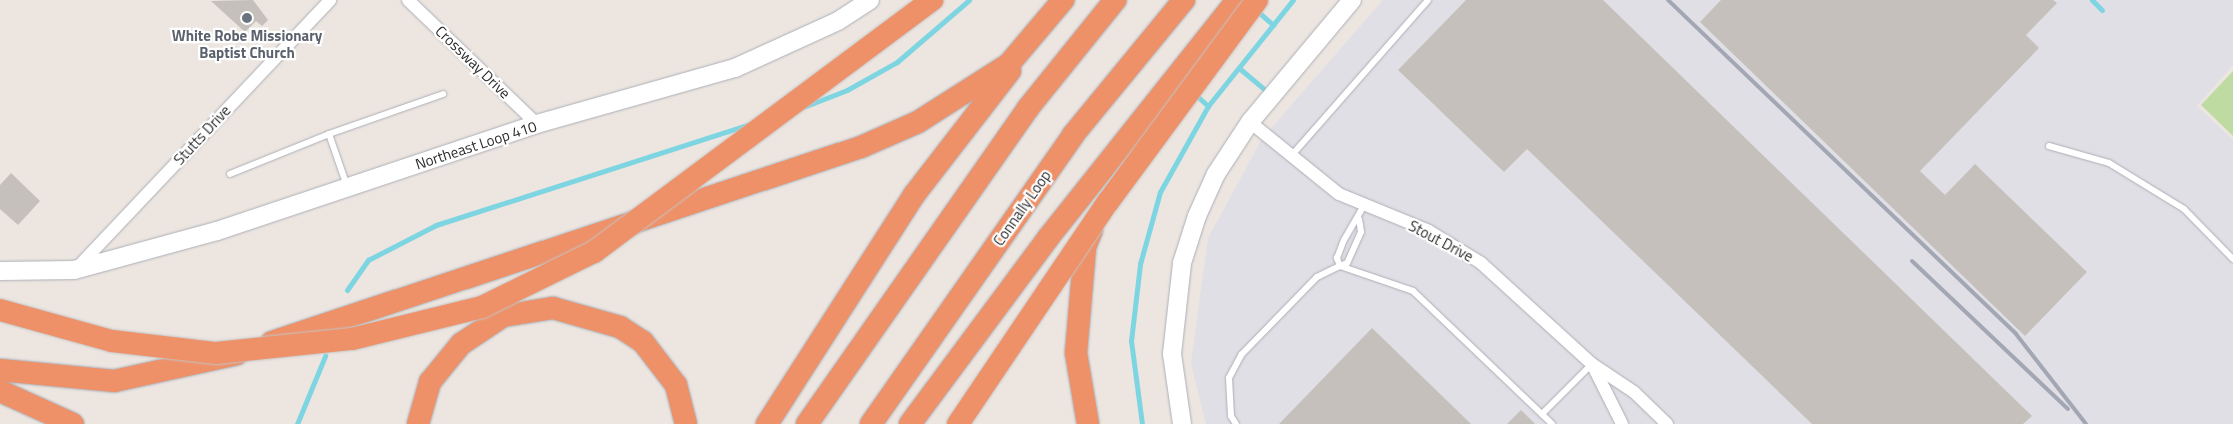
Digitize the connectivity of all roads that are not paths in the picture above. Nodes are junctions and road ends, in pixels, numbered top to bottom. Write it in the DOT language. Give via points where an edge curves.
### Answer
graph roads {
  1 [pos="330,0"];
  2 [pos="408,0"];
  3 [pos="870,0"];
  4 [pos="932,0"];
  5 [pos="1115,0"];
  6 [pos="1184,0"];
  7 [pos="1256,0"];
  8 [pos="1352,0"];
  9 [pos="1428,0"];
  10 [pos="1062,1"];
  11 [pos="1236,1"];
  12 [pos="443,94"];
  13 [pos="1250,122"];
  14 [pos="537,124"];
  15 [pos="329,134"];
  16 [pos="1126,143"];
  17 [pos="2049,146"];
  18 [pos="1292,155"];
  19 [pos="230,174"];
  20 [pos="347,187"];
  21 [pos="1364,206"];
  22 [pos="1359,219"];
  23 [pos="2233,259"];
  24 [pos="1344,264"];
  25 [pos="74,270"];
  26 [pos="0,271"];
  27 [pos="0,310"];
  28 [pos="1592,364"];
  29 [pos="0,370"];
  30 [pos="0,391"];
  31 [pos="1542,414"];
  32 [pos="73,424"];
  33 [pos="418,424"];
  34 [pos="686,424"];
  35 [pos="767,424"];
  36 [pos="807,424"];
  37 [pos="871,424"];
  38 [pos="910,424"];
  39 [pos="958,424"];
  40 [pos="1088,424"];
  41 [pos="1182,424"];
  42 [pos="1236,424"];
  43 [pos="1552,424"];
  44 [pos="1622,424"];
  45 [pos="1667,424"];
  1 -- 25 [label="street, Stutts Drive"];
  2 -- 14 [label="street, Crossway Drive"];
  3 -- 14 [label="main road, Northeast Loop 410" via="838,21 735,68"];
  4 -- 27 [label="highway, bridge" via="594,252 482,307 352,339 216,353 112,341"];
  5 -- 36 [label="highway" via="1017,124"];
  6 -- 37 [label="highway, Connally Loop" via="1073,135"];
  7 -- 39 [label="highway, bridge" via="1108,202"];
  8 -- 13 [label="main road"];
  9 -- 18 [label="lane"];
  10 -- 29 [label="highway" via="1008,64 918,122 861,147 209,363 114,381"];
  10 -- 35 [label="highway" via="914,195"];
  11 -- 16 [label="highway"];
  12 -- 15 [label="lane"];
  13 -- 18 [label="street, Stout Drive"];
  13 -- 41 [label="main road" via="1216,174 1182,263 1172,354"];
  14 -- 20 [label="main road, Northeast Loop 410"];
  15 -- 19 [label="lane"];
  15 -- 20 [label="lane"];
  16 -- 38 [label="highway" via="1048,238"];
  16 -- 40 [label="highway" via="1085,247 1076,353"];
  17 -- 23 [label="lane" via="2109,163 2184,209"];
  18 -- 21 [label="street, Stout Drive" via="1339,194"];
  20 -- 25 [label="main road, Northeast Loop 410" via="217,231"];
  21 -- 22 [label="lane"];
  21 -- 28 [label="street, Stout Drive" via="1429,231 1481,263"];
  22 -- 24 [label="lane" via="1361,232"];
  22 -- 24 [label="lane" via="1349,227 1337,258"];
  24 -- 31 [label="lane" via="1413,292"];
  24 -- 42 [label="lane" via="1317,277 1242,354 1229,378 1231,416"];
  25 -- 26 [label="main road, Northeast Loop 410"];
  28 -- 31 [label="lane"];
  28 -- 44 [label="street, Stout Drive"];
  28 -- 45 [label="street, Stout Drive" via="1634,392"];
  30 -- 32 [label="highway"];
  31 -- 43 [label="lane"];
  33 -- 34 [label="highway" via="430,382 461,344 503,316 553,308 620,327 643,342 676,385"];
}
